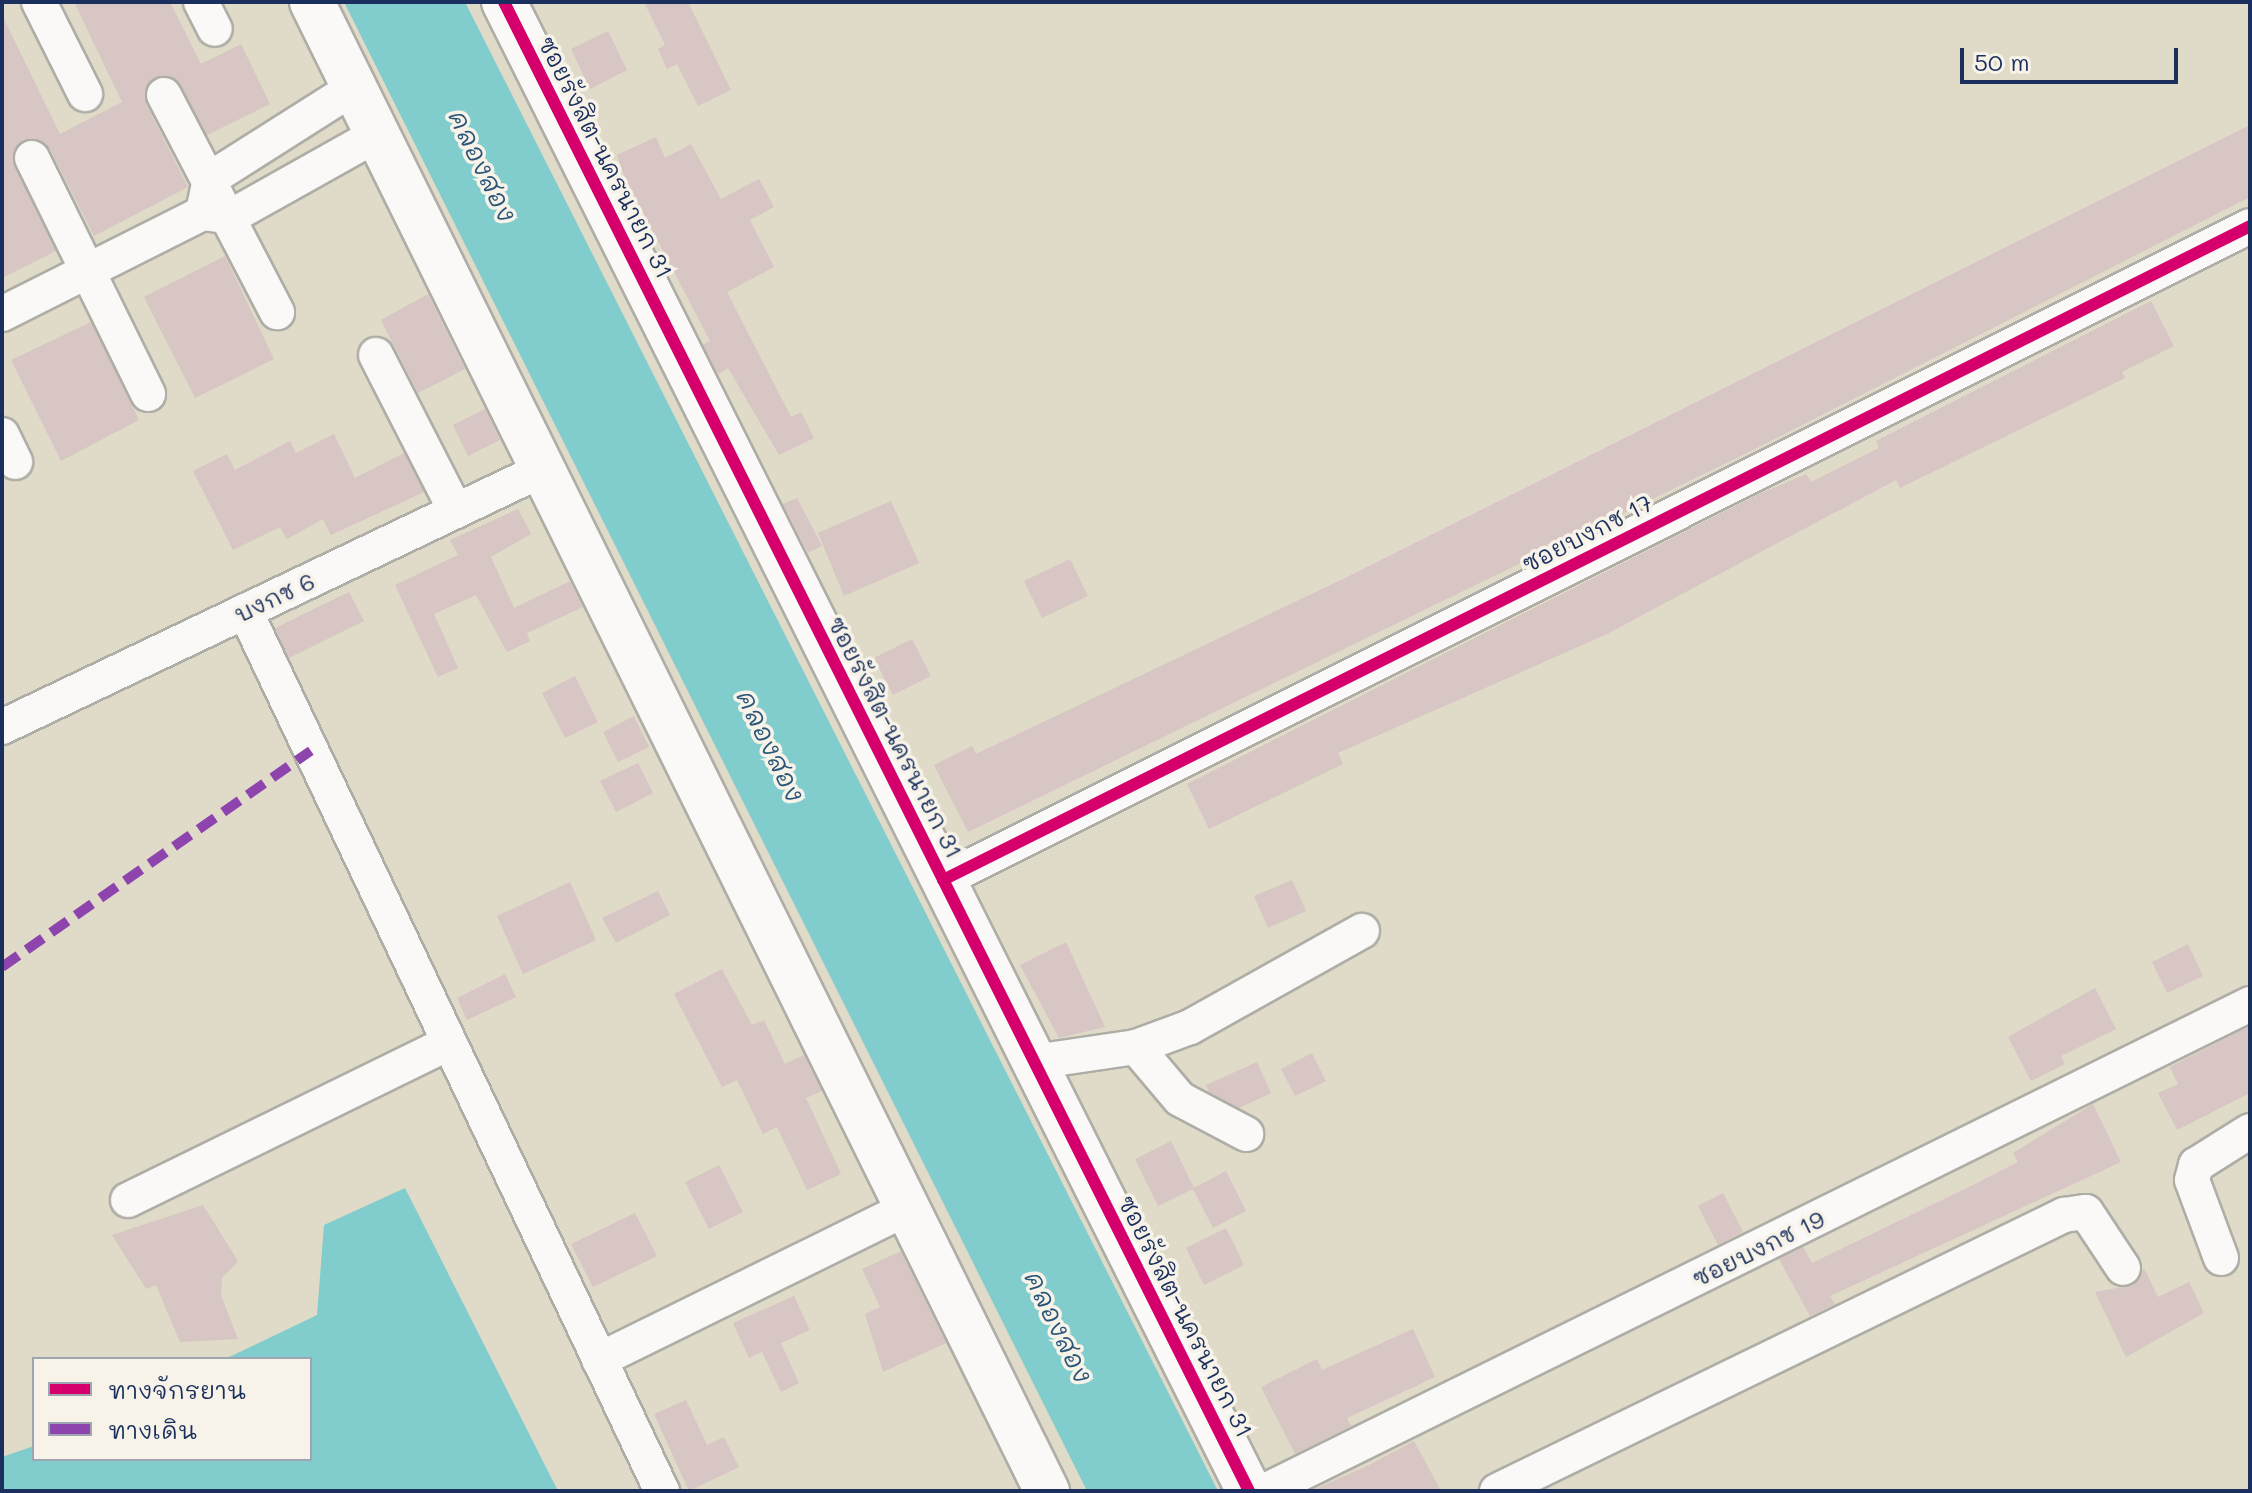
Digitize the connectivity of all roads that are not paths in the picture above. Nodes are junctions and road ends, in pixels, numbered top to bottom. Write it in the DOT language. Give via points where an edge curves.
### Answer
graph roads {
  1 [pos="39,2"];
  2 [pos="312,2"];
  3 [pos="504,2"];
  4 [pos="355,87"];
  5 [pos="85,94"];
  6 [pos="164,95"];
  7 [pos="378,134"];
  8 [pos="32,158"];
  9 [pos="210,179"];
  10 [pos="216,215"];
  11 [pos="2250,226"];
  12 [pos="91,272"];
  13 [pos="277,312"];
  14 [pos="2,314"];
  15 [pos="376,355"];
  16 [pos="148,394"];
  17 [pos="546,468"];
  18 [pos="456,511"];
  19 [pos="245,611"];
  20 [pos="2,727"];
  21 [pos="943,880"];
  22 [pos="1362,931"];
  23 [pos="2250,1004"];
  24 [pos="448,1043"];
  25 [pos="1136,1047"];
  26 [pos="1034,1062"];
  27 [pos="2250,1131"];
  28 [pos="1246,1134"];
  29 [pos="128,1200"];
  30 [pos="910,1207"];
  31 [pos="2221,1258"];
  32 [pos="2123,1268"];
  33 [pos="599,1360"];
  34 [pos="662,1491"];
  35 [pos="1047,1491"];
  36 [pos="1249,1491"];
  37 [pos="1265,1491"];
  38 [pos="1497,1491"];
  1 -- 5 [label="street"];
  2 -- 4 [label="street"];
  3 -- 21 [label="street, ซอยรังสิต-นครนายก 31"];
  4 -- 7 [label="street"];
  4 -- 9 [label="street"];
  6 -- 9 [label="street"];
  7 -- 10 [label="street"];
  7 -- 17 [label="street"];
  8 -- 12 [label="street"];
  9 -- 10 [label="street"];
  10 -- 12 [label="street"];
  10 -- 13 [label="street"];
  11 -- 21 [label="street, ซอยบงกช 17"];
  12 -- 14 [label="street"];
  12 -- 16 [label="street"];
  15 -- 18 [label="street"];
  17 -- 18 [label="street, บงกช 6"];
  17 -- 30 [label="street"];
  18 -- 19 [label="street, บงกช 6"];
  19 -- 20 [label="street, บงกช 6"];
  19 -- 24 [label="street"];
  21 -- 26 [label="street, ซอยรังสิต-นครนายก 31"];
  22 -- 25 [label="street" via="1237,1004"];
  23 -- 37 [label="street, ซอยบงกช 19"];
  24 -- 29 [label="street"];
  24 -- 33 [label="street"];
  25 -- 26 [label="street"];
  25 -- 28 [label="street" via="1180,1099"];
  26 -- 36 [label="street, ซอยรังสิต-นครนายก 31"];
  27 -- 31 [label="street" via="2196,1165 2192,1180"];
  30 -- 33 [label="street"];
  30 -- 35 [label="street"];
  32 -- 38 [label="street" via="2086,1212 2064,1215"];
  33 -- 34 [label="street"];
}
